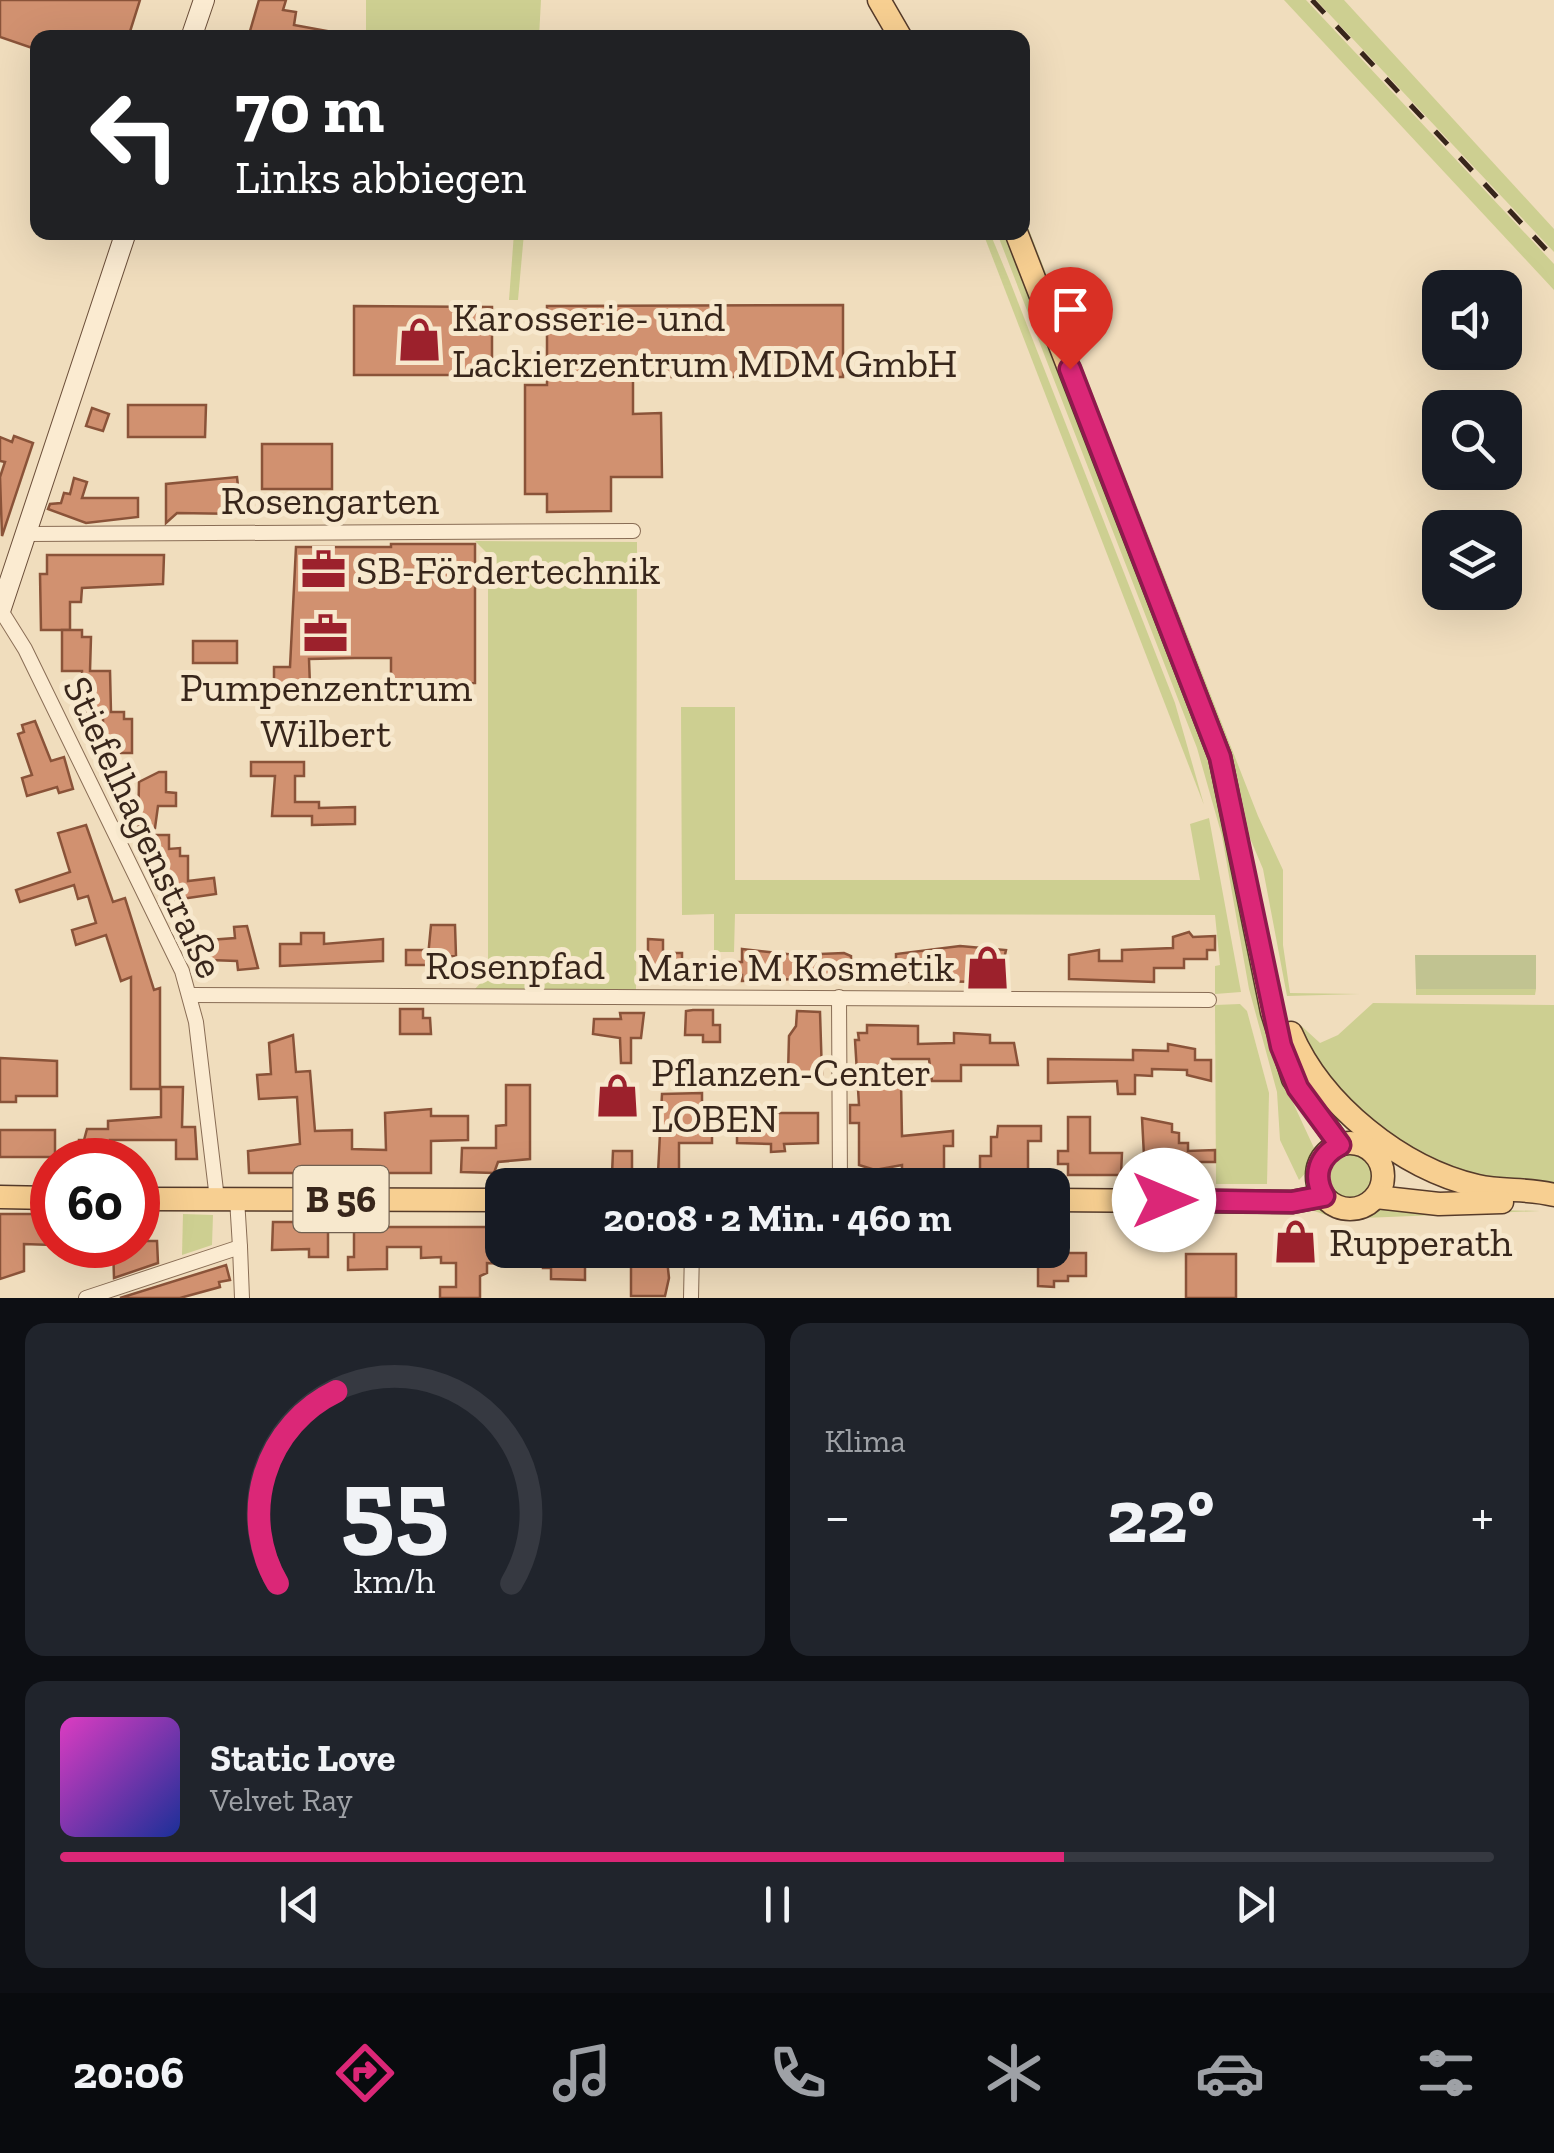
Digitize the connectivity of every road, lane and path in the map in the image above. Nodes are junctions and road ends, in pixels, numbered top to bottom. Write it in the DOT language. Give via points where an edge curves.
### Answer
graph roads {
  1 [pos="204,0"];
  2 [pos="864,0"];
  3 [pos="879,0"];
  4 [pos="194,30"];
  5 [pos="881,30"];
  6 [pos="896,30"];
  7 [pos="123,240"];
  8 [pos="1019,240"];
  9 [pos="633,530"];
  10 [pos="28,534"];
  11 [pos="0,610"];
  12 [pos="1242,848"];
  13 [pos="190,995"];
  14 [pos="839,997"];
  15 [pos="1210,1000"];
  16 [pos="840,1168"];
  17 [pos="1326,1169"];
  18 [pos="1380,1186"];
  19 [pos="0,1197"];
  20 [pos="30,1198"];
  21 [pos="160,1199"];
  22 [pos="227,1199"];
  23 [pos="1554,1199"];
  24 [pos="485,1200"];
  25 [pos="1070,1200"];
  26 [pos="240,1247"];
  27 [pos="692,1268"];
  28 [pos="86,1298"];
  29 [pos="242,1298"];
  30 [pos="692,1298"];
  1 -- 4 [label="street"];
  2 -- 5 [label="main road"];
  3 -- 6 [label="main road"];
  7 -- 10 [label="street"];
  8 -- 12 [label="main road" via="1203,707"];
  9 -- 10 [label="street, Rosengarten"];
  10 -- 11 [label="street"];
  11 -- 13 [label="street, Stiefelhagenstraße" via="167,934"];
  12 -- 17 [label="main road" via="1272,1012"];
  12 -- 23 [label="main road" via="1261,874 1286,1016 1315,1076 1370,1129 1434,1171"];
  13 -- 14 [label="street, Rosenpfad"];
  13 -- 22 [label="street, Stiefelhagenstraße"];
  14 -- 15 [label="street, Rosenpfad"];
  14 -- 16 [label="street"];
  17 -- 18 [label="main road" via="1348,1209 1364,1206"];
  17 -- 18 [label="main road" via="1368,1148 1378,1159"];
  17 -- 25 [label="main road" via="1274,1200"];
  18 -- 23 [label="main road" via="1439,1204"];
  19 -- 20 [label="main road"];
  21 -- 22 [label="main road, B 56"];
  22 -- 24 [label="main road, B 56"];
  22 -- 26 [label="street, Stiefelhagenstraße"];
  26 -- 28 [label="street"];
  26 -- 29 [label="street, Stiefelhagenstraße"];
  27 -- 30 [label="street"];
}
